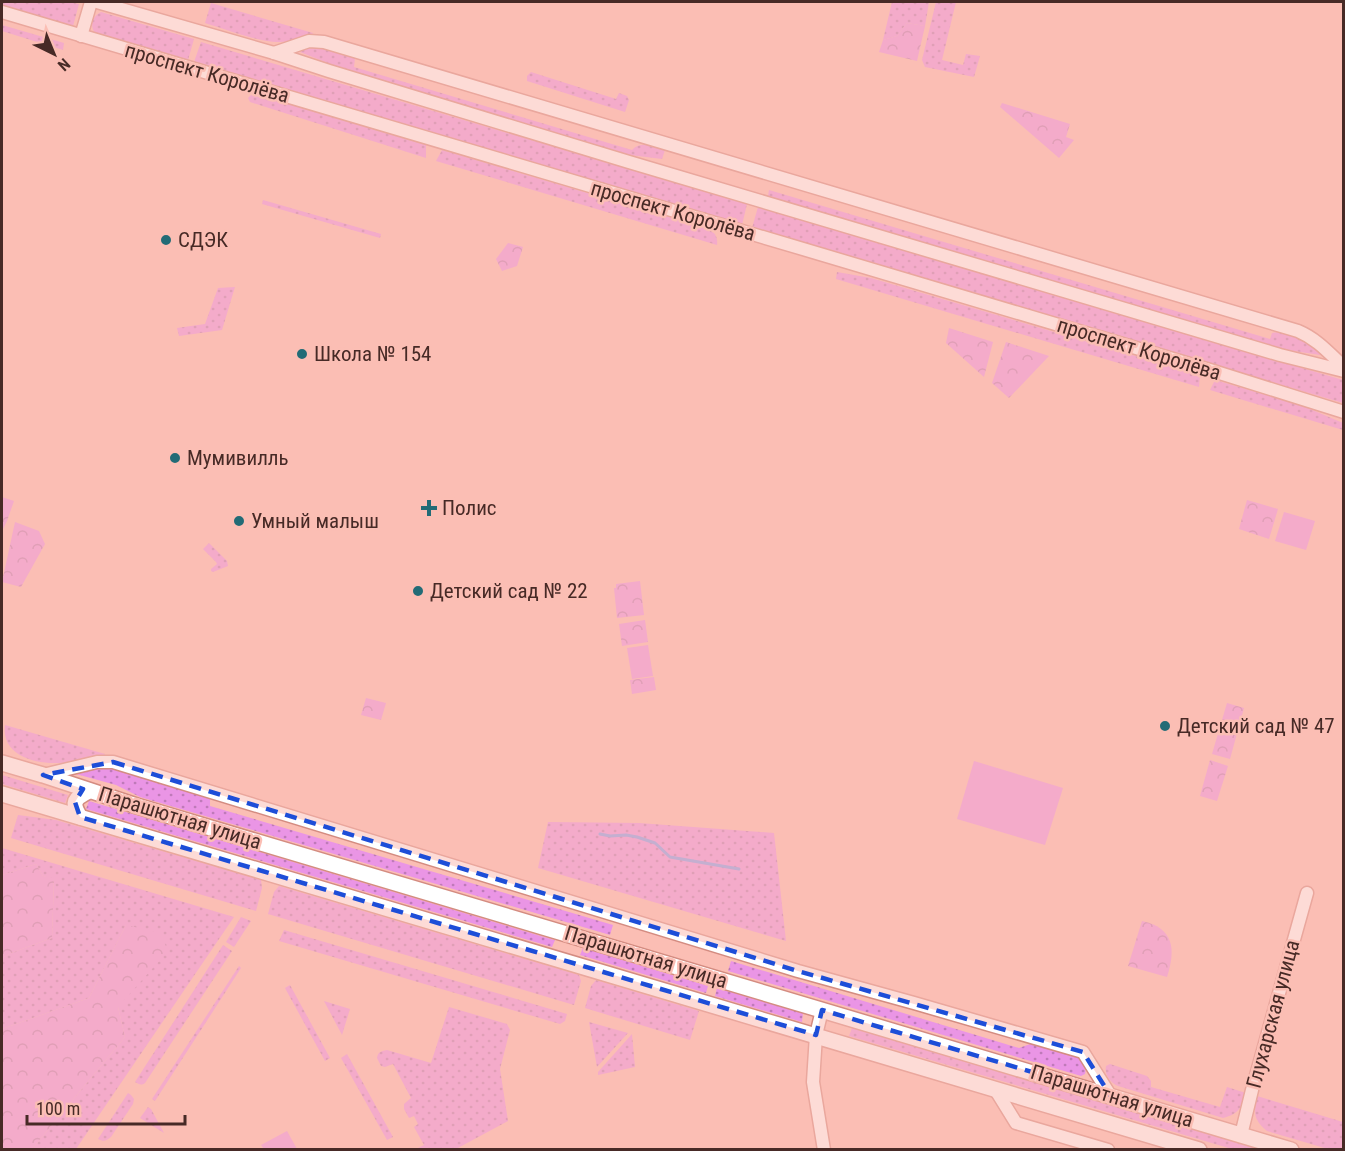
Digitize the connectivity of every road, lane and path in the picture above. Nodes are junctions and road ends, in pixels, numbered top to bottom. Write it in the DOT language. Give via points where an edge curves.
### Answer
graph roads {
  1 [pos="91,2"];
  2 [pos="97,2"];
  3 [pos="2,12"];
  4 [pos="81,36"];
  5 [pos="274,53"];
  6 [pos="1344,369"];
  7 [pos="1344,412"];
  8 [pos="2,763"];
  9 [pos="44,775"];
  10 [pos="89,791"];
  11 [pos="2,794"];
  12 [pos="80,817"];
  13 [pos="1307,893"];
  14 [pos="563,933"];
  15 [pos="557,959"];
  16 [pos="822,1010"];
  17 [pos="816,1035"];
  18 [pos="995,1089"];
  19 [pos="1110,1095"];
  20 [pos="1241,1135"];
  21 [pos="824,1149"];
  22 [pos="1108,1149"];
  23 [pos="1199,1149"];
  24 [pos="1291,1149"];
  1 -- 4 [label="street"];
  2 -- 5 [label="street, проспект Королёва"];
  3 -- 4 [label="street, проспект Королёва"];
  4 -- 7 [label="street, проспект Королёва"];
  5 -- 6 [label="street, проспект Королёва" via="629,162 1269,351"];
  5 -- 6 [label="street" via="309,41 335,45 1298,331 1320,344"];
  8 -- 9 [label="main road, Парашютная улица"];
  9 -- 10 [label="main road, Парашютная улица"];
  9 -- 19 [label="street" via="113,762 798,971 1083,1052"];
  10 -- 12 [label="main road" via="75,802"];
  10 -- 14 [label="main road, Парашютная улица"];
  11 -- 12 [label="main road, Парашютная улица"];
  12 -- 15 [label="main road, Парашютная улица"];
  13 -- 20 [label="street, Глухарская улица"];
  14 -- 15 [label="main road" via="570,949"];
  14 -- 16 [label="main road, Парашютная улица"];
  15 -- 17 [label="main road, Парашютная улица"];
  16 -- 17 [label="street"];
  16 -- 19 [label="main road, Парашютная улица"];
  17 -- 18 [label="main road, Парашютная улица"];
  17 -- 21 [label="street" via="813,1082"];
  18 -- 22 [label="street" via="1016,1123"];
  18 -- 23 [label="main road, Парашютная улица"];
  19 -- 20 [label="main road, Парашютная улица"];
  20 -- 24 [label="main road, Парашютная улица"];
}
